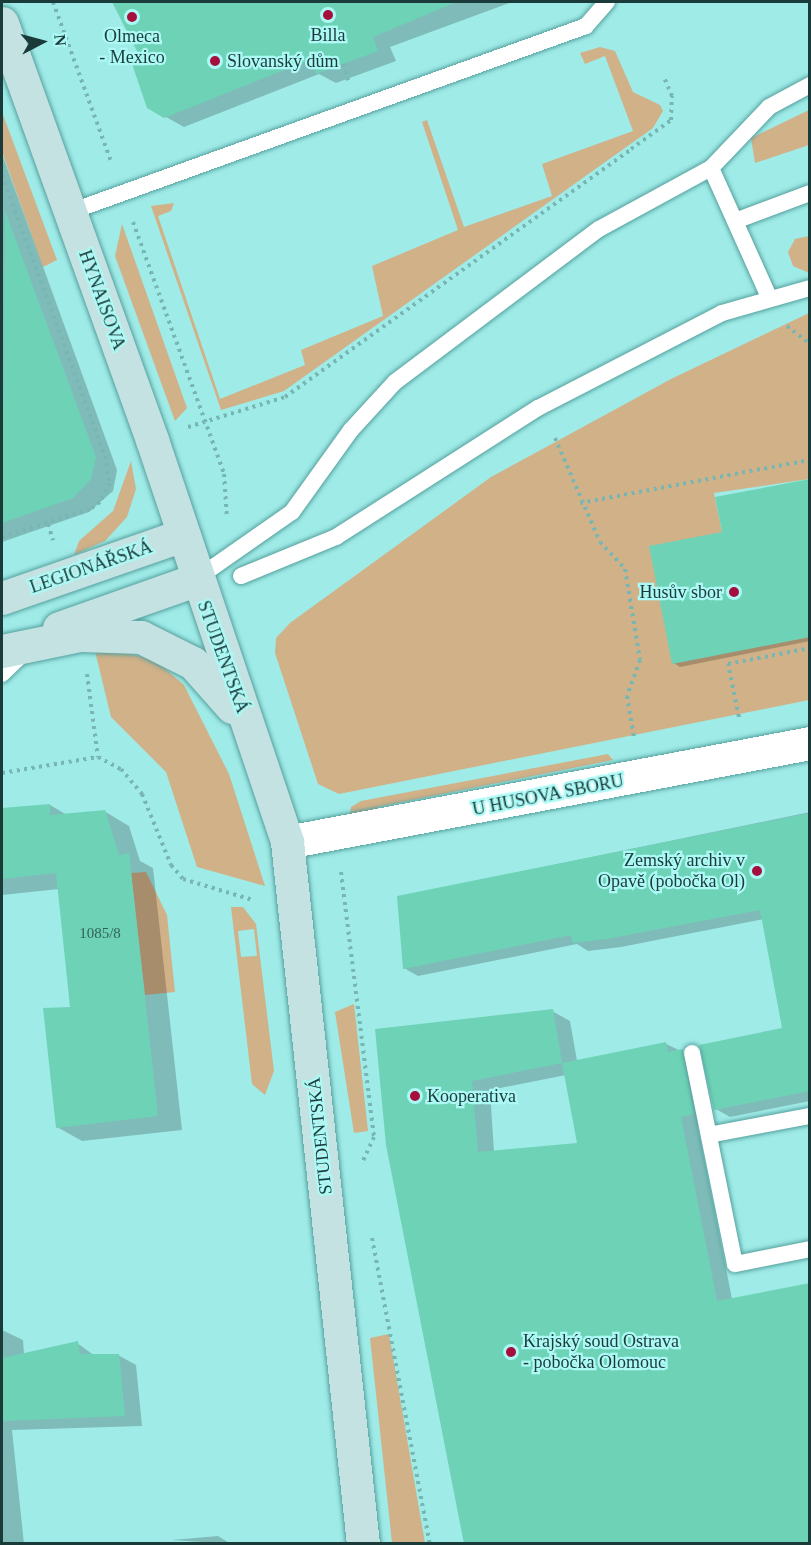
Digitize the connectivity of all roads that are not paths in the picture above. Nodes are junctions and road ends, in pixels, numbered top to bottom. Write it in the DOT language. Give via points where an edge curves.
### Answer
graph roads {
  1 [pos="607,2"];
  2 [pos="2,23"];
  3 [pos="810,84"];
  4 [pos="711,168"];
  5 [pos="810,193"];
  6 [pos="70,212"];
  7 [pos="735,220"];
  8 [pos="810,288"];
  9 [pos="769,297"];
  10 [pos="180,536"];
  11 [pos="241,576"];
  12 [pos="195,579"];
  13 [pos="2,597"];
  14 [pos="34,641"];
  15 [pos="2,651"];
  16 [pos="2,674"];
  17 [pos="251,735"];
  18 [pos="810,743"];
  19 [pos="287,842"];
  20 [pos="692,1053"];
  21 [pos="810,1116"];
  22 [pos="709,1135"];
  23 [pos="810,1249"];
  24 [pos="363,1544"];
  1 -- 6 [label="lane" via="586,26"];
  2 -- 6 [label="main road, HYNAISOVA"];
  3 -- 4 [label="lane" via="769,106"];
  4 -- 7 [label="lane"];
  4 -- 12 [label="lane" via="599,229 395,382 351,430 292,512 232,549"];
  5 -- 7 [label="lane"];
  6 -- 10 [label="main road, HYNAISOVA"];
  7 -- 9 [label="lane"];
  8 -- 9 [label="lane"];
  9 -- 11 [label="lane" via="722,313 538,408 336,537"];
  10 -- 12 [label="main road, HYNAISOVA"];
  10 -- 13 [label="main road, LEGIONÁŘSKÁ"];
  12 -- 14 [label="main road" via="75,620"];
  12 -- 17 [label="main road, STUDENTSKÁ"];
  14 -- 15 [label="main road"];
  14 -- 16 [label="lane"];
  14 -- 17 [label="main road, STUDENTSKÁ" via="111,635 141,637 175,651 207,676"];
  17 -- 19 [label="main road, STUDENTSKÁ"];
  18 -- 19 [label="street, U HUSOVA SBORU"];
  19 -- 24 [label="main road, STUDENTSKÁ"];
  20 -- 22 [label="lane"];
  21 -- 22 [label="lane"];
  22 -- 23 [label="lane" via="735,1264"];
}
